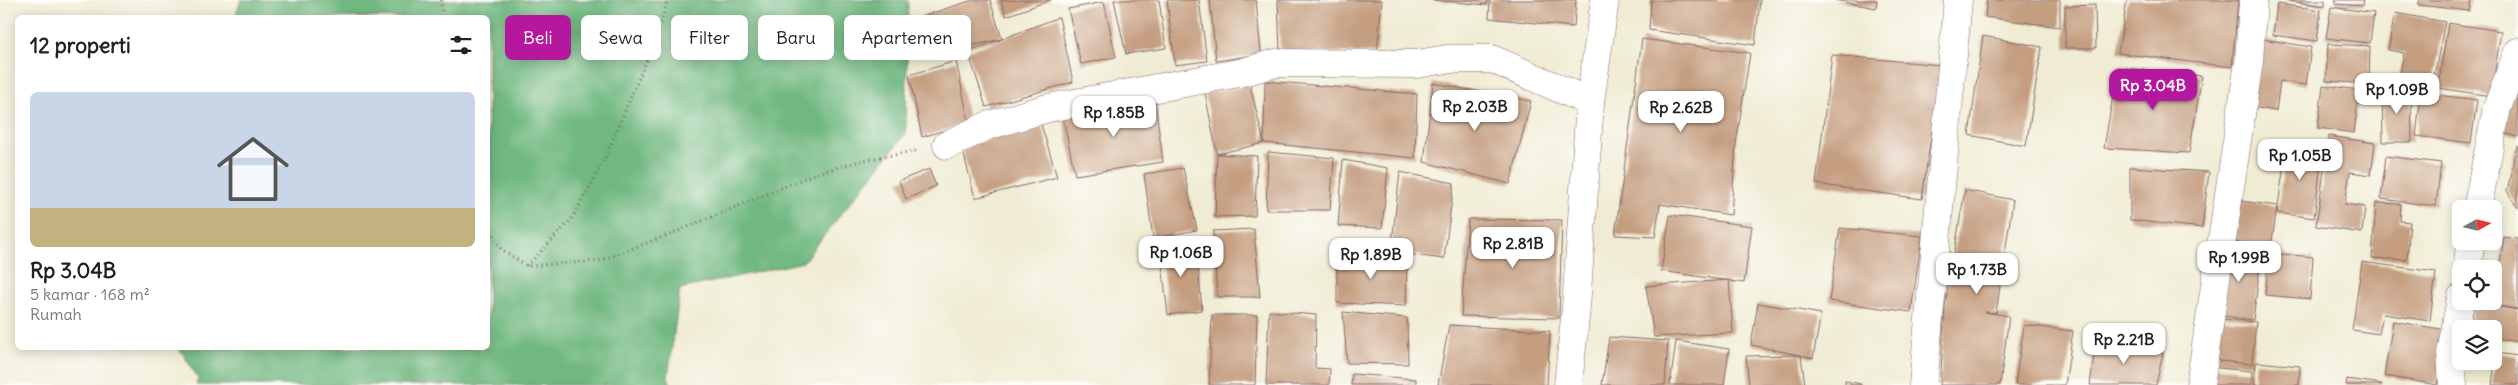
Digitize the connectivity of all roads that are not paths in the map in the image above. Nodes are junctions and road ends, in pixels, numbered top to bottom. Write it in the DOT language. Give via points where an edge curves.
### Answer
graph roads {
  1 [pos="1605,0"];
  2 [pos="1958,0"];
  3 [pos="2253,0"];
  4 [pos="2518,52"];
  5 [pos="1590,102"];
  6 [pos="948,145"];
  7 [pos="2479,200"];
  8 [pos="2459,310"];
  9 [pos="1568,385"];
  10 [pos="1923,385"];
  11 [pos="2200,385"];
  12 [pos="2453,385"];
  1 -- 5 [label="street"];
  2 -- 10 [label="street"];
  3 -- 11 [label="street" via="2249,62"];
  4 -- 7 [label="street" via="2497,108"];
  5 -- 6 [label="street" via="1492,60 1447,59 1417,64 1276,63 1239,73 1048,108 986,126"];
  5 -- 9 [label="street"];
  8 -- 12 [label="street" via="2451,353"];
}
